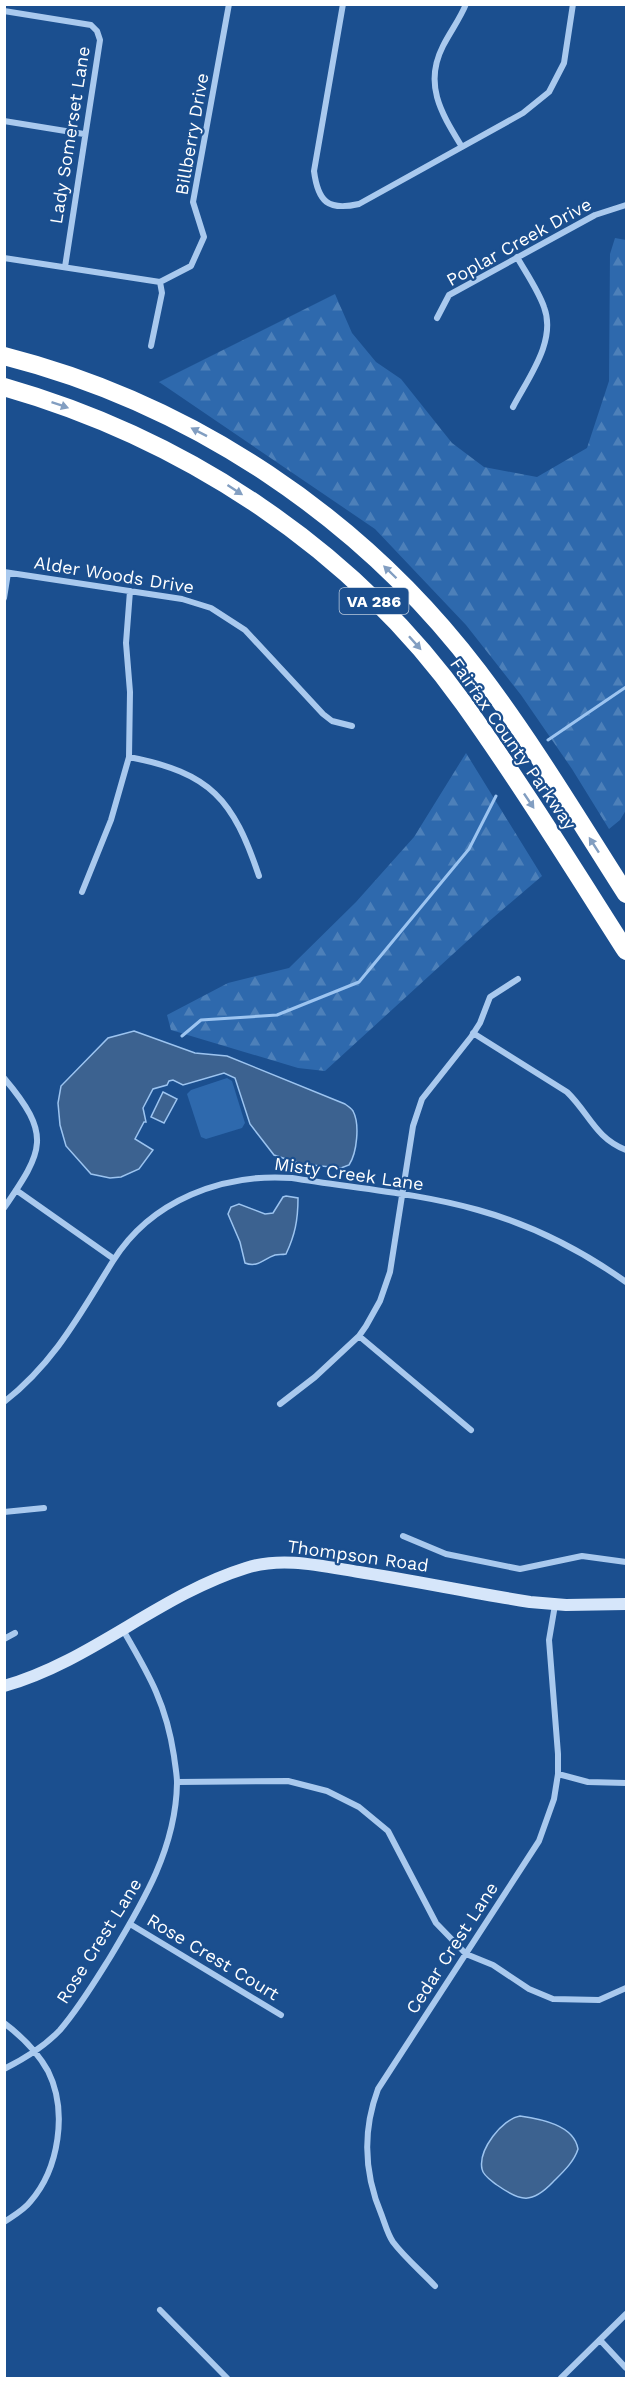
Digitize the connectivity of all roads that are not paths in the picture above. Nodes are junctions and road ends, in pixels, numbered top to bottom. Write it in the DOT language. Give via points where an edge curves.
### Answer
graph roads {
  1 [pos="229,4"];
  2 [pos="343,4"];
  3 [pos="466,4"];
  4 [pos="573,4"];
  5 [pos="17,9"];
  6 [pos="4,11"];
  7 [pos="4,121"];
  8 [pos="84,134"];
  9 [pos="462,147"];
  10 [pos="627,205"];
  11 [pos="517,257"];
  12 [pos="4,258"];
  13 [pos="64,267"];
  14 [pos="160,282"];
  15 [pos="437,318"];
  16 [pos="151,346"];
  17 [pos="4,356"];
  18 [pos="4,387"];
  19 [pos="513,407"];
  20 [pos="6,572"];
  21 [pos="130,591"];
  22 [pos="4,598"];
  23 [pos="352,726"];
  24 [pos="129,757"];
  25 [pos="259,876"];
  26 [pos="82,892"];
  27 [pos="627,894"];
  28 [pos="627,951"];
  29 [pos="518,979"];
  30 [pos="473,1034"];
  31 [pos="4,1078"];
  32 [pos="627,1150"];
  33 [pos="16,1190"];
  34 [pos="402,1195"];
  35 [pos="4,1208"];
  36 [pos="114,1260"];
  37 [pos="627,1282"];
  38 [pos="359,1336"];
  39 [pos="4,1402"];
  40 [pos="280,1404"];
  41 [pos="471,1430"];
  42 [pos="44,1508"];
  43 [pos="4,1512"];
  44 [pos="403,1536"];
  45 [pos="627,1562"];
  46 [pos="555,1604"];
  47 [pos="627,1604"];
  48 [pos="123,1630"];
  49 [pos="15,1634"];
  50 [pos="4,1639"];
  51 [pos="4,1686"];
  52 [pos="558,1774"];
  53 [pos="177,1782"];
  54 [pos="627,1784"];
  55 [pos="130,1924"];
  56 [pos="466,1954"];
  57 [pos="627,1988"];
  58 [pos="281,2015"];
  59 [pos="4,2023"];
  60 [pos="33,2052"];
  61 [pos="4,2069"];
  62 [pos="4,2222"];
  63 [pos="435,2286"];
  64 [pos="160,2310"];
  65 [pos="627,2314"];
  66 [pos="600,2340"];
  67 [pos="627,2368"];
  68 [pos="227,2379"];
  69 [pos="561,2379"];
  1 -- 14 [label="street, Billberry Drive" via="193,202 204,237 191,266"];
  2 -- 9 [label="street" via="314,171 321,197 332,207 359,204"];
  3 -- 9 [label="street" via="442,48 435,84 440,110"];
  4 -- 9 [label="street" via="564,63 549,92 523,113"];
  5 -- 6 [label="street, Lady Somerset Lane"];
  5 -- 8 [label="street, Lady Somerset Lane" via="91,25 97,31 100,40"];
  7 -- 8 [label="street"];
  8 -- 13 [label="street, Lady Somerset Lane"];
  10 -- 11 [label="street, Poplar Creek Drive" via="595,215"];
  11 -- 15 [label="street, Poplar Creek Drive" via="449,295"];
  11 -- 19 [label="street" via="544,307 548,329 543,349"];
  12 -- 13 [label="street"];
  13 -- 14 [label="street"];
  14 -- 16 [label="street" via="162,293"];
  27 -- 17 [label="highway, Fairfax County Parkway / VA 286, one-way" via="478,671 426,609 348,534 251,462 181,423 85,380"];
  18 -- 28 [label="highway, Fairfax County Parkway / VA 286, one-way" via="77,410 199,468 286,525 344,572 417,646 463,703"];
  20 -- 21 [label="street, Alder Woods Drive"];
  20 -- 22 [label="street"];
  21 -- 23 [label="street, Alder Woods Drive" via="192,601 229,618 245,630 323,714 332,721"];
  21 -- 24 [label="street" via="126,643"];
  24 -- 25 [label="street" via="177,768 211,789 241,827"];
  24 -- 26 [label="street" via="111,819"];
  29 -- 30 [label="street" via="490,997"];
  30 -- 32 [label="street" via="567,1092 597,1131"];
  30 -- 34 [label="street" via="422,1099 413,1126"];
  31 -- 33 [label="street" via="27,1107 36,1128 33,1161"];
  33 -- 35 [label="street"];
  33 -- 36 [label="street"];
  34 -- 36 [label="street, Misty Creek Lane" via="292,1178 237,1180 199,1190 172,1204 145,1225"];
  34 -- 37 [label="street, Misty Creek Lane" via="478,1209 524,1225 574,1248"];
  34 -- 38 [label="street" via="390,1272 380,1301"];
  36 -- 39 [label="street, Misty Creek Lane" via="54,1354"];
  38 -- 40 [label="street"];
  38 -- 41 [label="street"];
  42 -- 43 [label="street"];
  44 -- 45 [label="street" via="446,1554 512,1568 528,1569 582,1556"];
  46 -- 47 [label="street, Thompson Road"];
  46 -- 48 [label="street, Thompson Road" via="314,1565 266,1563 208,1582"];
  46 -- 52 [label="street, Cedar Crest Lane" via="549,1640"];
  48 -- 51 [label="street, Thompson Road" via="66,1663"];
  48 -- 53 [label="street, Rose Crest Lane" via="164,1707"];
  49 -- 50 [label="street"];
  52 -- 54 [label="street" via="588,1782"];
  52 -- 56 [label="street, Cedar Crest Lane" via="539,1841"];
  53 -- 55 [label="street, Rose Crest Lane" via="172,1829 154,1882"];
  53 -- 56 [label="street" via="288,1781 327,1791 359,1807 388,1831 436,1923"];
  55 -- 58 [label="street, Rose Crest Court"];
  55 -- 60 [label="street, Rose Crest Lane" via="87,1995 59,2031"];
  56 -- 57 [label="street" via="553,1999 599,2000"];
  56 -- 63 [label="street, Cedar Crest Lane" via="378,2089 369,2113 366,2138 374,2197 392,2241"];
  59 -- 60 [label="street"];
  60 -- 61 [label="street, Rose Crest Lane"];
  60 -- 62 [label="street" via="54,2085 58,2137 39,2191 29,2205"];
  64 -- 68 [label="street"];
  65 -- 66 [label="street"];
  66 -- 67 [label="street"];
  66 -- 69 [label="street"];
}
